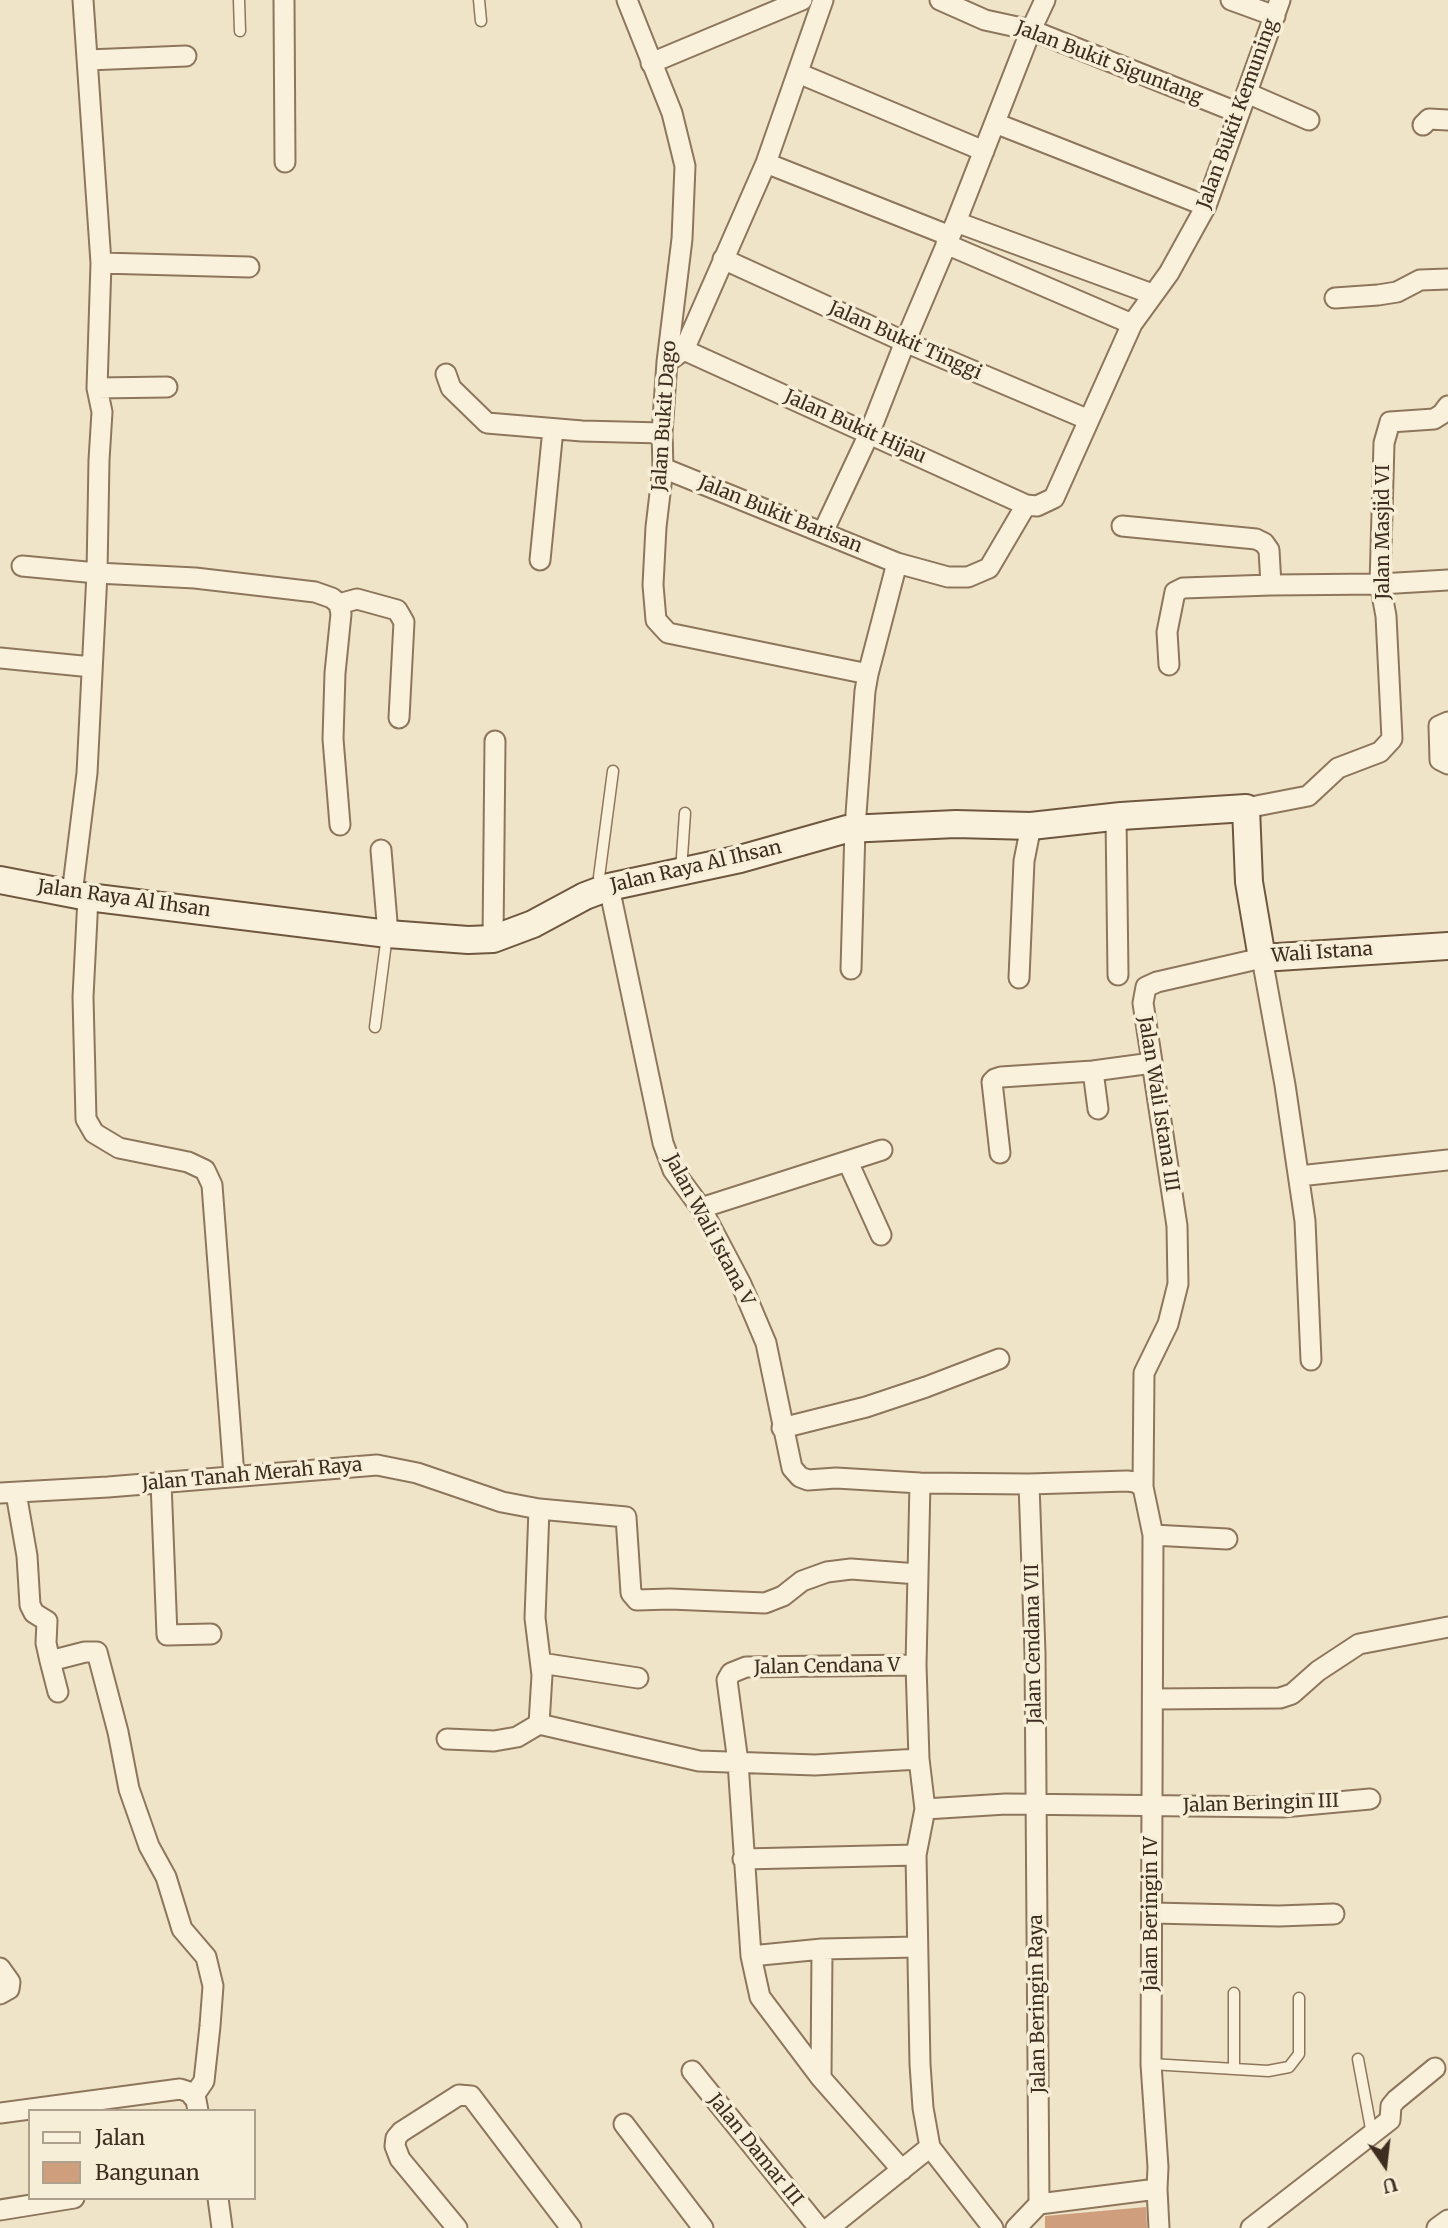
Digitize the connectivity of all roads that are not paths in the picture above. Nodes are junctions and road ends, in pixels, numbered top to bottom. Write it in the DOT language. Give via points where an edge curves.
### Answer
graph roads {
  1 [pos="83,0"];
  2 [pos="239,0"];
  3 [pos="284,0"];
  4 [pos="479,0"];
  5 [pos="627,0"];
  6 [pos="802,0"];
  7 [pos="823,0"];
  8 [pos="940,0"];
  9 [pos="1045,0"];
  10 [pos="1231,0"];
  11 [pos="1277,8"];
  12 [pos="481,21"];
  13 [pos="1031,30"];
  14 [pos="240,31"];
  15 [pos="186,56"];
  16 [pos="88,60"];
  17 [pos="651,63"];
  18 [pos="798,73"];
  19 [pos="1247,93"];
  20 [pos="1239,113"];
  21 [pos="1309,120"];
  22 [pos="1448,120"];
  23 [pos="995,123"];
  24 [pos="1423,125"];
  25 [pos="984,151"];
  26 [pos="285,162"];
  27 [pos="766,163"];
  28 [pos="1206,206"];
  29 [pos="951,234"];
  30 [pos="723,259"];
  31 [pos="101,263"];
  32 [pos="249,267"];
  33 [pos="1448,279"];
  34 [pos="1152,294"];
  35 [pos="1335,298"];
  36 [pos="1132,324"];
  37 [pos="905,342"];
  38 [pos="684,350"];
  39 [pos="667,362"];
  40 [pos="446,374"];
  41 [pos="167,387"];
  42 [pos="97,388"];
  43 [pos="1448,405"];
  44 [pos="1089,420"];
  45 [pos="553,429"];
  46 [pos="662,433"];
  47 [pos="869,434"];
  48 [pos="663,468"];
  49 [pos="1026,505"];
  50 [pos="1122,526"];
  51 [pos="823,532"];
  52 [pos="540,560"];
  53 [pos="897,563"];
  54 [pos="22,566"];
  55 [pos="97,573"];
  56 [pos="1448,580"];
  57 [pos="1271,584"];
  58 [pos="1380,584"];
  59 [pos="339,604"];
  60 [pos="0,658"];
  61 [pos="1169,665"];
  62 [pos="92,667"];
  63 [pos="868,674"];
  64 [pos="399,718"];
  65 [pos="1448,722"];
  66 [pos="495,741"];
  67 [pos="1386,747"];
  68 [pos="1448,764"];
  69 [pos="613,771"];
  70 [pos="1246,808"];
  71 [pos="685,813"];
  72 [pos="1116,817"];
  73 [pos="340,825"];
  74 [pos="1031,826"];
  75 [pos="851,828"];
  76 [pos="381,850"];
  77 [pos="681,871"];
  78 [pos="0,880"];
  79 [pos="601,885"];
  80 [pos="80,895"];
  81 [pos="387,934"];
  82 [pos="493,939"];
  83 [pos="1448,946"];
  84 [pos="1262,958"];
  85 [pos="851,969"];
  86 [pos="1118,975"];
  87 [pos="1019,978"];
  88 [pos="375,1027"];
  89 [pos="1152,1063"];
  90 [pos="1093,1071"];
  91 [pos="1098,1109"];
  92 [pos="882,1150"];
  93 [pos="1000,1153"];
  94 [pos="1448,1160"];
  95 [pos="848,1162"];
  96 [pos="1299,1175"];
  97 [pos="701,1209"];
  98 [pos="881,1235"];
  99 [pos="999,1359"];
  100 [pos="1311,1360"];
  101 [pos="782,1428"];
  102 [pos="234,1476"];
  103 [pos="161,1482"];
  104 [pos="920,1483"];
  105 [pos="1029,1484"];
  106 [pos="1143,1488"];
  107 [pos="8,1493"];
  108 [pos="539,1509"];
  109 [pos="1153,1535"];
  110 [pos="1227,1539"];
  111 [pos="919,1574"];
  112 [pos="1447,1630"];
  113 [pos="211,1634"];
  114 [pos="50,1661"];
  115 [pos="541,1663"];
  116 [pos="916,1665"];
  117 [pos="638,1678"];
  118 [pos="58,1692"];
  119 [pos="1153,1699"];
  120 [pos="539,1724"];
  121 [pos="447,1739"];
  122 [pos="919,1759"];
  123 [pos="738,1762"];
  124 [pos="1370,1799"];
  125 [pos="1036,1804"];
  126 [pos="1152,1807"];
  127 [pos="925,1809"];
  128 [pos="916,1854"];
  129 [pos="743,1859"];
  130 [pos="1153,1913"];
  131 [pos="1334,1914"];
  132 [pos="917,1947"];
  133 [pos="822,1949"];
  134 [pos="751,1956"];
  135 [pos="0,1968"];
  136 [pos="4,1992"];
  137 [pos="1234,1993"];
  138 [pos="1299,1998"];
  139 [pos="1358,2059"];
  140 [pos="1151,2064"];
  141 [pos="1234,2068"];
  142 [pos="1434,2068"];
  143 [pos="692,2071"];
  144 [pos="821,2078"];
  145 [pos="194,2100"];
  146 [pos="28,2109"];
  147 [pos="30,2109"];
  148 [pos="0,2113"];
  149 [pos="624,2123"];
  150 [pos="1372,2134"];
  151 [pos="930,2147"];
  152 [pos="902,2170"];
  153 [pos="1157,2189"];
  154 [pos="62,2200"];
  155 [pos="218,2200"];
  156 [pos="1040,2204"];
  157 [pos="0,2210"];
  158 [pos="1448,2220"];
  159 [pos="222,2228"];
  160 [pos="457,2228"];
  161 [pos="571,2228"];
  162 [pos="703,2228"];
  163 [pos="819,2228"];
  164 [pos="829,2228"];
  165 [pos="993,2228"];
  166 [pos="1016,2228"];
  167 [pos="1159,2228"];
  168 [pos="1251,2228"];
  169 [pos="1437,2228"];
  1 -- 16 [label="street"];
  2 -- 14 [label="lane"];
  3 -- 26 [label="street"];
  4 -- 12 [label="lane"];
  5 -- 17 [label="street, Jalan Bukit Dago"];
  6 -- 17 [label="street"];
  7 -- 18 [label="street"];
  8 -- 13 [label="street, Jalan Bukit Siguntang" via="985,20"];
  9 -- 13 [label="street"];
  10 -- 11 [label="street"];
  11 -- 19 [label="street, Jalan Bukit Kemuning"];
  13 -- 20 [label="street, Jalan Bukit Siguntang"];
  13 -- 23 [label="street"];
  15 -- 16 [label="street"];
  16 -- 31 [label="street"];
  17 -- 39 [label="street, Jalan Bukit Dago" via="672,113 685,166 682,239"];
  18 -- 25 [label="street"];
  18 -- 27 [label="street"];
  19 -- 20 [label="street, Jalan Bukit Kemuning"];
  19 -- 21 [label="street"];
  20 -- 28 [label="street, Jalan Bukit Kemuning"];
  22 -- 24 [label="street" via="1429,119"];
  23 -- 25 [label="street"];
  23 -- 28 [label="street"];
  25 -- 29 [label="street"];
  27 -- 29 [label="street"];
  27 -- 30 [label="street"];
  28 -- 34 [label="street, Jalan Bukit Kemuning"];
  29 -- 34 [label="street"];
  29 -- 36 [label="street"];
  29 -- 37 [label="street"];
  30 -- 37 [label="street, Jalan Bukit Tinggi"];
  30 -- 38 [label="street"];
  31 -- 32 [label="street"];
  31 -- 42 [label="street"];
  33 -- 35 [label="street" via="1420,280 1397,292"];
  34 -- 36 [label="street, Jalan Bukit Kemuning"];
  36 -- 44 [label="street, Jalan Bukit Kemuning"];
  37 -- 44 [label="street, Jalan Bukit Tinggi"];
  37 -- 47 [label="street"];
  38 -- 39 [label="street"];
  38 -- 47 [label="street, Jalan Bukit Hijau"];
  39 -- 46 [label="street, Jalan Bukit Dago"];
  40 -- 45 [label="street" via="451,388 487,423"];
  41 -- 42 [label="street"];
  42 -- 55 [label="street" via="102,412"];
  43 -- 58 [label="street, Jalan Masjid VI" via="1434,419 1388,424"];
  44 -- 49 [label="street, Jalan Bukit Kemuning" via="1054,498 1037,506"];
  45 -- 46 [label="street"];
  45 -- 52 [label="street"];
  46 -- 48 [label="street, Jalan Bukit Dago"];
  47 -- 49 [label="street, Jalan Bukit Hijau"];
  47 -- 51 [label="street"];
  48 -- 51 [label="street, Jalan Bukit Barisan"];
  48 -- 63 [label="street, Jalan Bukit Dago" via="653,586 656,620 664,631"];
  49 -- 53 [label="street" via="989,568 968,577 948,578"];
  50 -- 57 [label="street" via="1256,539 1269,550"];
  51 -- 53 [label="street, Jalan Bukit Barisan"];
  53 -- 63 [label="street"];
  54 -- 55 [label="street"];
  55 -- 59 [label="street" via="195,578 315,592"];
  55 -- 62 [label="street"];
  56 -- 58 [label="street"];
  57 -- 58 [label="street"];
  57 -- 61 [label="street" via="1175,592 1167,632"];
  58 -- 67 [label="street, Jalan Masjid VI" via="1386,616 1392,739"];
  59 -- 64 [label="street" via="357,599 397,610 404,622"];
  59 -- 73 [label="street" via="333,738"];
  60 -- 62 [label="street"];
  62 -- 80 [label="street"];
  63 -- 75 [label="street"];
  65 -- 68 [label="street" via="1439,726 1440,760"];
  66 -- 82 [label="street"];
  67 -- 70 [label="street, Jalan Raya Al Ihsan" via="1338,768 1308,796"];
  69 -- 79 [label="lane"];
  70 -- 72 [label="street, Jalan Raya Al Ihsan"];
  70 -- 84 [label="street, Wali Istana" via="1249,883"];
  71 -- 77 [label="lane"];
  72 -- 74 [label="street, Jalan Raya Al Ihsan"];
  72 -- 86 [label="street"];
  74 -- 75 [label="street, Jalan Raya Al Ihsan"];
  74 -- 87 [label="street" via="1024,861"];
  75 -- 77 [label="street, Jalan Raya Al Ihsan"];
  75 -- 85 [label="street"];
  76 -- 81 [label="street"];
  77 -- 79 [label="street, Jalan Raya Al Ihsan"];
  78 -- 80 [label="street, Jalan Raya Al Ihsan"];
  79 -- 82 [label="street, Jalan Raya Al Ihsan" via="533,924"];
  79 -- 97 [label="street, Jalan Wali Istana V" via="663,1143 673,1170"];
  80 -- 81 [label="street, Jalan Raya Al Ihsan"];
  80 -- 102 [label="street" via="86,1119 94,1133 119,1148 188,1162 205,1170 212,1185"];
  81 -- 82 [label="street, Jalan Raya Al Ihsan"];
  81 -- 88 [label="lane"];
  83 -- 84 [label="street, Wali Istana"];
  84 -- 89 [label="street, Jalan Wali Istana III" via="1146,988 1143,1003"];
  84 -- 96 [label="street"];
  89 -- 90 [label="street"];
  89 -- 106 [label="street, Jalan Wali Istana III" via="1177,1226 1178,1284 1168,1324 1143,1373"];
  90 -- 91 [label="street"];
  90 -- 93 [label="street" via="995,1079"];
  92 -- 95 [label="street"];
  94 -- 96 [label="street"];
  95 -- 97 [label="street"];
  95 -- 98 [label="street"];
  96 -- 100 [label="street"];
  97 -- 101 [label="street, Jalan Wali Istana V" via="766,1343"];
  99 -- 101 [label="street" via="866,1407"];
  101 -- 104 [label="street, Jalan Wali Istana V" via="792,1468 800,1477"];
  102 -- 103 [label="street, Jalan Tanah Merah Raya"];
  102 -- 108 [label="street, Jalan Tanah Merah Raya" via="377,1465"];
  103 -- 107 [label="street, Jalan Tanah Merah Raya"];
  103 -- 113 [label="street" via="167,1635"];
  104 -- 105 [label="street, Jalan Wali Istana V"];
  104 -- 111 [label="street"];
  105 -- 106 [label="street, Jalan Wali Istana V" via="1127,1481"];
  105 -- 125 [label="street, Jalan Cendana VII"];
  106 -- 109 [label="street, Jalan Beringin IV"];
  107 -- 114 [label="street" via="27,1556 30,1605 47,1621"];
  108 -- 111 [label="street, Jalan Tanah Merah Raya" via="626,1517 631,1593 637,1600 765,1603 827,1572 851,1569"];
  108 -- 115 [label="street" via="535,1618"];
  109 -- 110 [label="street"];
  109 -- 119 [label="street, Jalan Beringin IV"];
  111 -- 116 [label="street"];
  112 -- 119 [label="street" via="1359,1644 1280,1698"];
  114 -- 118 [label="street"];
  114 -- 145 [label="street" via="97,1652 133,1801 149,1846 166,1877 182,1929 206,1957 213,1986 210,2026 204,2081"];
  115 -- 117 [label="street"];
  115 -- 120 [label="street"];
  116 -- 122 [label="street"];
  116 -- 123 [label="street, Jalan Cendana V" via="738,1669 727,1680"];
  119 -- 126 [label="street, Jalan Beringin IV"];
  120 -- 121 [label="street" via="517,1737 494,1741"];
  120 -- 123 [label="street" via="698,1762"];
  122 -- 123 [label="street" via="815,1765"];
  122 -- 127 [label="street"];
  123 -- 129 [label="street"];
  124 -- 126 [label="street, Jalan Beringin III" via="1283,1807"];
  125 -- 126 [label="street, Jalan Beringin III"];
  125 -- 127 [label="street, Jalan Beringin III"];
  125 -- 156 [label="street, Jalan Beringin Raya"];
  126 -- 130 [label="street, Jalan Beringin IV"];
  127 -- 128 [label="street"];
  128 -- 129 [label="street"];
  128 -- 132 [label="street"];
  129 -- 134 [label="street"];
  130 -- 131 [label="street"];
  130 -- 140 [label="street, Jalan Beringin IV"];
  132 -- 133 [label="street"];
  132 -- 151 [label="street" via="922,2097"];
  133 -- 134 [label="street"];
  133 -- 144 [label="street"];
  134 -- 144 [label="street" via="760,1997"];
  135 -- 136 [label="street" via="8,1979"];
  137 -- 141 [label="lane"];
  138 -- 141 [label="lane" via="1299,2054 1289,2067 1268,2071"];
  139 -- 150 [label="lane"];
  140 -- 141 [label="lane"];
  140 -- 153 [label="street, Jalan Beringin IV"];
  142 -- 150 [label="street" via="1396,2100 1390,2120"];
  143 -- 163 [label="street, Jalan Damar III"];
  144 -- 152 [label="street"];
  145 -- 147 [label="street" via="180,2089"];
  146 -- 148 [label="street"];
  149 -- 162 [label="street"];
  150 -- 168 [label="street"];
  151 -- 152 [label="street"];
  151 -- 165 [label="street"];
  152 -- 164 [label="street"];
  153 -- 156 [label="street"];
  153 -- 167 [label="street, Jalan Beringin IV"];
  154 -- 157 [label="street"];
  155 -- 159 [label="street"];
  156 -- 166 [label="street"];
  158 -- 169 [label="street"];
  160 -- 161 [label="street" via="400,2159 395,2146 401,2132 460,2095 471,2096"];
}
